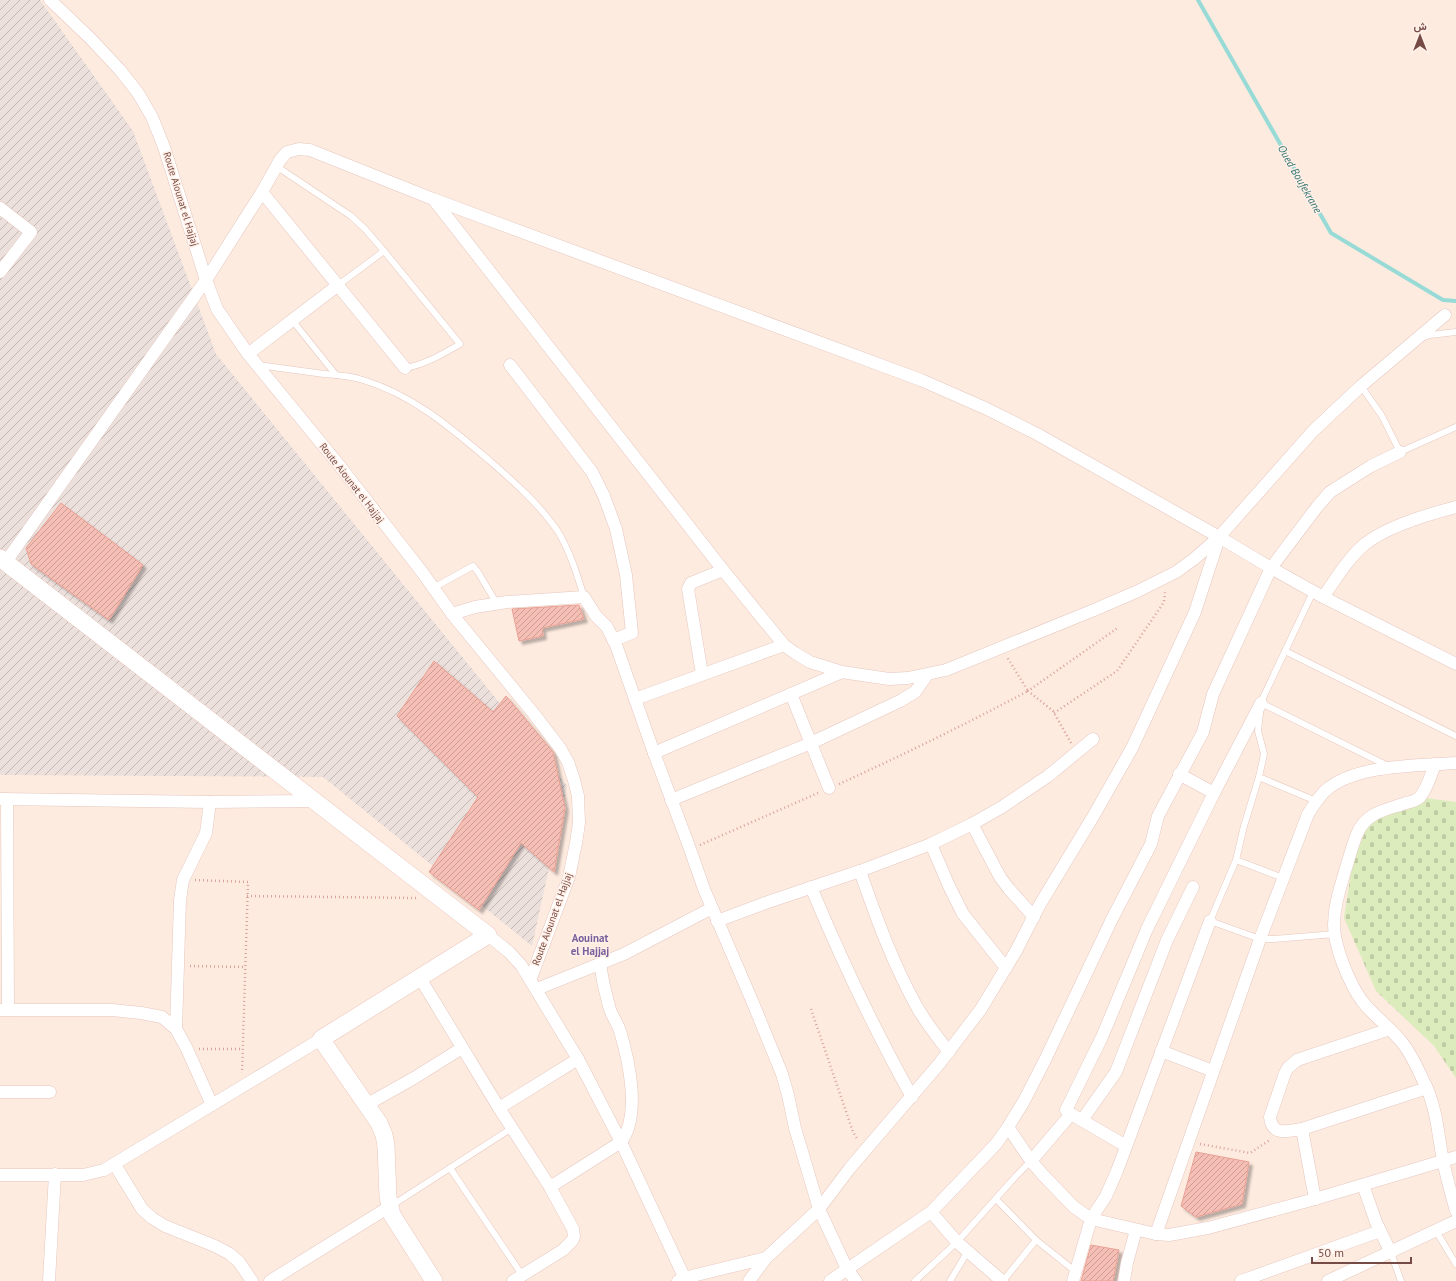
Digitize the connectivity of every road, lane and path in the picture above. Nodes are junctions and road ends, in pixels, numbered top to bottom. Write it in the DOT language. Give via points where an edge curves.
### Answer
graph roads {
  1 [pos="50,0"];
  2 [pos="276,166"];
  3 [pos="262,192"];
  4 [pos="433,199"];
  5 [pos="0,208"];
  6 [pos="384,251"];
  7 [pos="0,272"];
  8 [pos="206,280"];
  9 [pos="337,286"];
  10 [pos="1445,315"];
  11 [pos="292,320"];
  12 [pos="1456,332"];
  13 [pos="1415,340"];
  14 [pos="248,354"];
  15 [pos="257,364"];
  16 [pos="510,365"];
  17 [pos="405,368"];
  18 [pos="336,375"];
  19 [pos="1361,386"];
  20 [pos="1456,427"];
  21 [pos="1400,452"];
  22 [pos="1456,507"];
  23 [pos="1219,537"];
  24 [pos="3,561"];
  25 [pos="1271,568"];
  26 [pos="723,570"];
  27 [pos="1166,576"];
  28 [pos="433,588"];
  29 [pos="1318,594"];
  30 [pos="584,597"];
  31 [pos="497,604"];
  32 [pos="452,614"];
  33 [pos="1118,627"];
  34 [pos="613,640"];
  35 [pos="784,645"];
  36 [pos="1001,648"];
  37 [pos="1285,651"];
  38 [pos="1456,664"];
  39 [pos="842,672"];
  40 [pos="702,674"];
  41 [pos="927,675"];
  42 [pos="1028,691"];
  43 [pos="791,694"];
  44 [pos="634,699"];
  45 [pos="1260,703"];
  46 [pos="1054,713"];
  47 [pos="1456,736"];
  48 [pos="1093,739"];
  49 [pos="811,743"];
  50 [pos="1072,745"];
  51 [pos="654,753"];
  52 [pos="1456,763"];
  53 [pos="1435,764"];
  54 [pos="1393,768"];
  55 [pos="1179,774"];
  56 [pos="1259,776"];
  57 [pos="829,788"];
  58 [pos="1214,793"];
  59 [pos="4,799"];
  60 [pos="671,800"];
  61 [pos="314,801"];
  62 [pos="1316,801"];
  63 [pos="210,802"];
  64 [pos="972,824"];
  65 [pos="931,844"];
  66 [pos="690,849"];
  67 [pos="1236,860"];
  68 [pos="860,871"];
  69 [pos="1283,878"];
  70 [pos="183,880"];
  71 [pos="811,887"];
  72 [pos="1193,887"];
  73 [pos="247,896"];
  74 [pos="418,898"];
  75 [pos="4,904"];
  76 [pos="712,908"];
  77 [pos="1034,917"];
  78 [pos="717,921"];
  79 [pos="1210,921"];
  80 [pos="1335,934"];
  81 [pos="488,936"];
  82 [pos="1260,939"];
  83 [pos="600,964"];
  84 [pos="179,966"];
  85 [pos="245,967"];
  86 [pos="1006,968"];
  87 [pos="420,978"];
  88 [pos="534,984"];
  89 [pos="812,1009"];
  90 [pos="4,1010"];
  91 [pos="176,1029"];
  92 [pos="1390,1029"];
  93 [pos="322,1039"];
  94 [pos="462,1048"];
  95 [pos="187,1049"];
  96 [pos="243,1049"];
  97 [pos="1162,1051"];
  98 [pos="948,1052"];
  99 [pos="578,1059"];
  100 [pos="1213,1071"];
  101 [pos="242,1087"];
  102 [pos="1427,1088"];
  103 [pos="0,1092"];
  104 [pos="50,1092"];
  105 [pos="912,1097"];
  106 [pos="212,1105"];
  107 [pos="366,1105"];
  108 [pos="499,1108"];
  109 [pos="1076,1117"];
  110 [pos="1008,1127"];
  111 [pos="512,1128"];
  112 [pos="1302,1129"];
  113 [pos="1284,1131"];
  114 [pos="1188,1141"];
  115 [pos="621,1142"];
  116 [pos="1126,1146"];
  117 [pos="864,1151"];
  118 [pos="1456,1157"];
  119 [pos="1031,1161"];
  120 [pos="1444,1162"];
  121 [pos="115,1165"];
  122 [pos="450,1168"];
  123 [pos="55,1174"];
  124 [pos="0,1175"];
  125 [pos="1363,1185"];
  126 [pos="550,1187"];
  127 [pos="996,1199"];
  128 [pos="1315,1199"];
  129 [pos="389,1206"];
  130 [pos="819,1209"];
  131 [pos="1456,1211"];
  132 [pos="931,1212"];
  133 [pos="1091,1220"];
  134 [pos="1456,1221"];
  135 [pos="1136,1230"];
  136 [pos="1380,1231"];
  137 [pos="1436,1231"];
  138 [pos="1156,1234"];
  139 [pos="1036,1240"];
  140 [pos="957,1242"];
  141 [pos="968,1251"];
  142 [pos="1391,1253"];
  143 [pos="766,1258"];
  144 [pos="1456,1264"];
  145 [pos="848,1269"];
  146 [pos="1074,1276"];
  147 [pos="1350,1276"];
  148 [pos="517,1278"];
  149 [pos="682,1280"];
  150 [pos="49,1281"];
  151 [pos="252,1281"];
  152 [pos="270,1281"];
  153 [pos="434,1281"];
  154 [pos="750,1281"];
  155 [pos="830,1281"];
  156 [pos="856,1281"];
  157 [pos="915,1281"];
  158 [pos="950,1281"];
  159 [pos="1002,1281"];
  160 [pos="1124,1281"];
  161 [pos="1241,1281"];
  162 [pos="1328,1281"];
  163 [pos="1401,1281"];
  1 -- 8 [label="street, Route Aiounat el Hajjaj" via="120,70 152,117"];
  2 -- 3 [label="street"];
  2 -- 4 [label="street" via="288,152 310,150"];
  2 -- 6 [label="lane" via="351,216"];
  3 -- 8 [label="street"];
  3 -- 9 [label="street"];
  4 -- 23 [label="street" via="921,380 1037,434"];
  4 -- 26 [label="street"];
  5 -- 7 [label="street" via="31,232"];
  6 -- 9 [label="lane"];
  6 -- 17 [label="lane" via="460,344 428,361"];
  8 -- 14 [label="street, Route Aiounat el Hajjaj" via="218,309"];
  8 -- 24 [label="street"];
  9 -- 11 [label="street"];
  9 -- 17 [label="street"];
  10 -- 13 [label="street"];
  11 -- 14 [label="street"];
  11 -- 18 [label="lane"];
  12 -- 13 [label="lane" via="1430,335"];
  13 -- 19 [label="street"];
  14 -- 15 [label="street, Route Aiounat el Hajjaj"];
  15 -- 18 [label="lane"];
  15 -- 28 [label="street, Route Aiounat el Hajjaj" via="339,465"];
  16 -- 34 [label="street" via="592,472 604,496 616,529 626,575 632,633"];
  18 -- 30 [label="lane" via="362,380 416,403 464,438 522,489 541,510 568,550"];
  19 -- 21 [label="lane" via="1382,416"];
  19 -- 23 [label="street" via="1313,431"];
  20 -- 21 [label="lane"];
  21 -- 25 [label="street" via="1371,466 1330,492"];
  22 -- 29 [label="street" via="1381,534 1365,544"];
  23 -- 25 [label="street"];
  23 -- 27 [label="street" via="1194,559"];
  23 -- 77 [label="street" via="1195,612 1132,748"];
  24 -- 61 [label="street"];
  25 -- 29 [label="street"];
  25 -- 55 [label="street" via="1213,694 1203,732"];
  26 -- 35 [label="street"];
  26 -- 40 [label="street" via="691,583 688,589"];
  27 -- 36 [label="street" via="1138,591"];
  27 -- 46 [label="path" via="1164,602 1117,671"];
  28 -- 31 [label="lane" via="473,566"];
  28 -- 32 [label="street, Route Aiounat el Hajjaj"];
  29 -- 37 [label="lane"];
  29 -- 38 [label="street"];
  30 -- 31 [label="street"];
  30 -- 34 [label="street" via="596,616 607,627"];
  31 -- 32 [label="street"];
  32 -- 88 [label="street, Route Aiounat el Hajjaj" via="560,748 568,762 578,796 579,823 569,877"];
  33 -- 42 [label="path"];
  34 -- 44 [label="street"];
  35 -- 39 [label="street" via="810,662"];
  35 -- 40 [label="street"];
  36 -- 41 [label="street"];
  36 -- 42 [label="path"];
  37 -- 45 [label="lane"];
  37 -- 47 [label="lane"];
  39 -- 41 [label="street" via="889,679"];
  39 -- 43 [label="street"];
  40 -- 44 [label="street"];
  41 -- 49 [label="street" via="910,696"];
  42 -- 50 [label="path" via="1053,711"];
  42 -- 57 [label="path" via="973,721"];
  43 -- 49 [label="street"];
  43 -- 51 [label="street"];
  44 -- 51 [label="street"];
  45 -- 54 [label="lane"];
  45 -- 56 [label="lane" via="1258,731 1264,754"];
  45 -- 58 [label="street"];
  48 -- 64 [label="street" via="1031,788"];
  49 -- 57 [label="street"];
  49 -- 60 [label="street"];
  51 -- 60 [label="street"];
  52 -- 53 [label="street"];
  53 -- 54 [label="street"];
  53 -- 80 [label="street" via="1424,792 1418,799 1374,814 1367,818 1358,832 1337,901"];
  54 -- 62 [label="street" via="1353,775 1325,791"];
  55 -- 58 [label="street"];
  55 -- 110 [label="street" via="1158,816 1151,844 1045,1060"];
  56 -- 62 [label="lane"];
  56 -- 67 [label="lane"];
  57 -- 66 [label="path"];
  58 -- 109 [label="street" via="1147,929 1102,1037 1066,1110"];
  59 -- 63 [label="street"];
  59 -- 75 [label="street"];
  60 -- 66 [label="street"];
  61 -- 63 [label="street"];
  61 -- 81 [label="street"];
  62 -- 69 [label="street" via="1308,814"];
  63 -- 70 [label="street" via="206,833"];
  64 -- 65 [label="street"];
  64 -- 77 [label="street" via="1000,877"];
  65 -- 68 [label="street"];
  65 -- 86 [label="street" via="948,886 963,914"];
  66 -- 76 [label="street"];
  67 -- 69 [label="lane"];
  67 -- 79 [label="lane"];
  68 -- 71 [label="street"];
  68 -- 98 [label="street" via="879,924 904,981 918,1008"];
  69 -- 82 [label="street"];
  70 -- 73 [label="path" via="248,882"];
  70 -- 84 [label="street" via="180,900"];
  71 -- 78 [label="street"];
  71 -- 105 [label="street" via="840,955"];
  72 -- 109 [label="street" via="1167,940 1116,1072"];
  73 -- 74 [label="path"];
  73 -- 85 [label="path"];
  75 -- 90 [label="street"];
  76 -- 78 [label="street"];
  76 -- 83 [label="street"];
  77 -- 86 [label="street"];
  78 -- 130 [label="street" via="782,1074"];
  79 -- 82 [label="lane"];
  79 -- 97 [label="street"];
  80 -- 82 [label="lane"];
  80 -- 92 [label="street" via="1347,975 1361,999"];
  81 -- 87 [label="street"];
  81 -- 88 [label="street" via="509,952"];
  82 -- 100 [label="street"];
  83 -- 88 [label="street"];
  83 -- 115 [label="street" via="603,986 625,1049 631,1088 630,1115"];
  84 -- 85 [label="path"];
  84 -- 91 [label="street"];
  85 -- 96 [label="path"];
  86 -- 98 [label="street" via="981,1009"];
  87 -- 93 [label="street"];
  87 -- 94 [label="street"];
  88 -- 99 [label="street"];
  89 -- 117 [label="path" via="853,1132"];
  90 -- 91 [label="street" via="80,1009 141,1012 162,1017"];
  91 -- 95 [label="street"];
  92 -- 102 [label="street" via="1408,1052"];
  92 -- 113 [label="street" via="1296,1060 1291,1064 1285,1073 1270,1117 1275,1129"];
  93 -- 101 [label="street"];
  93 -- 107 [label="street"];
  94 -- 107 [label="street"];
  94 -- 108 [label="street"];
  95 -- 96 [label="path"];
  95 -- 106 [label="street"];
  96 -- 101 [label="path"];
  97 -- 100 [label="street"];
  97 -- 116 [label="street"];
  98 -- 105 [label="street"];
  99 -- 108 [label="street"];
  99 -- 115 [label="street"];
  100 -- 114 [label="street"];
  101 -- 106 [label="street"];
  102 -- 112 [label="street"];
  102 -- 120 [label="street" via="1434,1109"];
  103 -- 104 [label="street"];
  105 -- 117 [label="street"];
  106 -- 121 [label="street"];
  107 -- 129 [label="street" via="384,1135"];
  108 -- 111 [label="street"];
  109 -- 116 [label="street"];
  109 -- 119 [label="street"];
  110 -- 119 [label="street"];
  110 -- 132 [label="street" via="996,1144"];
  111 -- 122 [label="lane"];
  111 -- 126 [label="street"];
  112 -- 113 [label="street"];
  112 -- 128 [label="street"];
  113 -- 114 [label="path" via="1250,1153"];
  114 -- 138 [label="street"];
  115 -- 126 [label="street"];
  115 -- 149 [label="street"];
  116 -- 133 [label="street" via="1106,1196"];
  117 -- 130 [label="street"];
  118 -- 120 [label="street"];
  119 -- 127 [label="lane"];
  119 -- 133 [label="street" via="1074,1207"];
  120 -- 125 [label="street"];
  120 -- 131 [label="street"];
  121 -- 123 [label="street" via="84,1175"];
  121 -- 151 [label="street" via="142,1209 152,1218 230,1254"];
  122 -- 129 [label="lane"];
  122 -- 148 [label="lane"];
  123 -- 124 [label="street"];
  123 -- 150 [label="street"];
  125 -- 128 [label="street"];
  125 -- 136 [label="street"];
  126 -- 148 [label="street" via="573,1229 574,1237 562,1250"];
  127 -- 139 [label="lane"];
  127 -- 140 [label="lane"];
  128 -- 138 [label="street" via="1208,1228 1169,1235"];
  129 -- 152 [label="street"];
  129 -- 153 [label="street" via="392,1215"];
  130 -- 143 [label="street"];
  130 -- 145 [label="street"];
  132 -- 140 [label="street"];
  132 -- 145 [label="street"];
  133 -- 135 [label="street"];
  133 -- 146 [label="street"];
  134 -- 137 [label="street"];
  135 -- 138 [label="street"];
  135 -- 160 [label="street"];
  136 -- 142 [label="street"];
  136 -- 161 [label="street"];
  137 -- 142 [label="street"];
  137 -- 144 [label="lane"];
  139 -- 146 [label="lane"];
  139 -- 159 [label="lane"];
  140 -- 141 [label="street"];
  140 -- 157 [label="lane"];
  141 -- 158 [label="lane"];
  141 -- 159 [label="street"];
  142 -- 147 [label="street"];
  142 -- 163 [label="lane"];
  143 -- 149 [label="street"];
  143 -- 154 [label="street"];
  145 -- 155 [label="street"];
  145 -- 156 [label="street"];
  147 -- 162 [label="street"];
}
